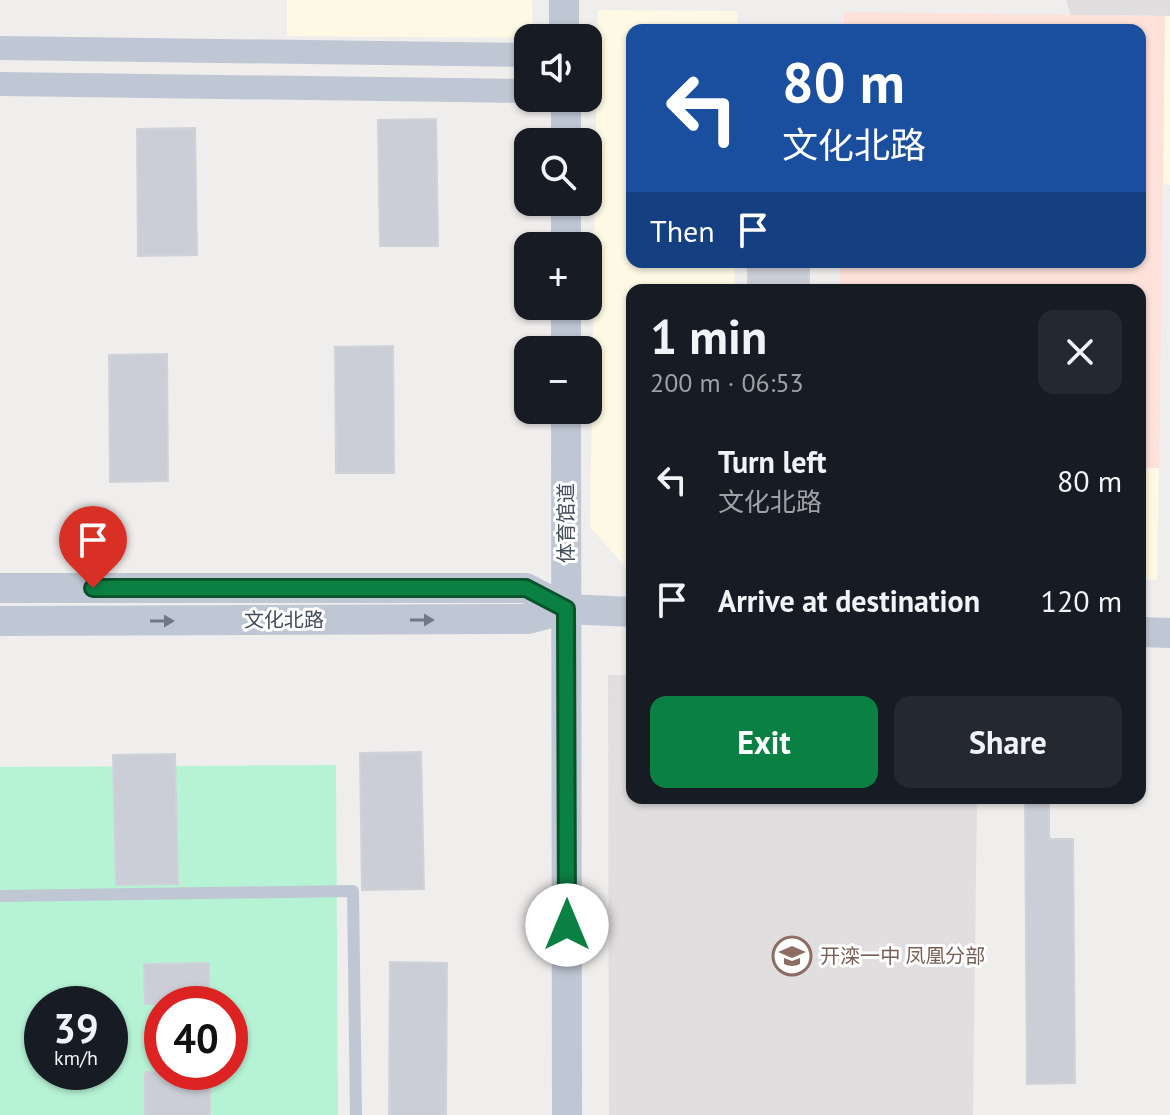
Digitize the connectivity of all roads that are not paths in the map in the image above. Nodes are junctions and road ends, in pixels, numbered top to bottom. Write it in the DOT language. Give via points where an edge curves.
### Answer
graph roads {
  1 [pos="564,0"];
  2 [pos="564,24"];
  3 [pos="0,48"];
  4 [pos="514,55"];
  5 [pos="0,84"];
  6 [pos="514,91"];
  7 [pos="566,424"];
  8 [pos="0,588"];
  9 [pos="566,609"];
  10 [pos="626,612"];
  11 [pos="0,621"];
  12 [pos="1146,632"];
  13 [pos="1170,633"];
  14 [pos="0,896"];
  15 [pos="356,1115"];
  16 [pos="567,1115"];
  1 -- 2 [label="street"];
  3 -- 4 [label="street"];
  5 -- 6 [label="street"];
  7 -- 9 [label="street, 体育馆道"];
  8 -- 9 [label="street, 文化北路" via="526,588"];
  9 -- 10 [label="street, 文化北路"];
  11 -- 9 [label="street, 文化北路, one-way" via="528,619"];
  9 -- 16 [label="street, 体育馆道"];
  12 -- 13 [label="street"];
  14 -- 15 [label="lane" via="353,891"];
}
